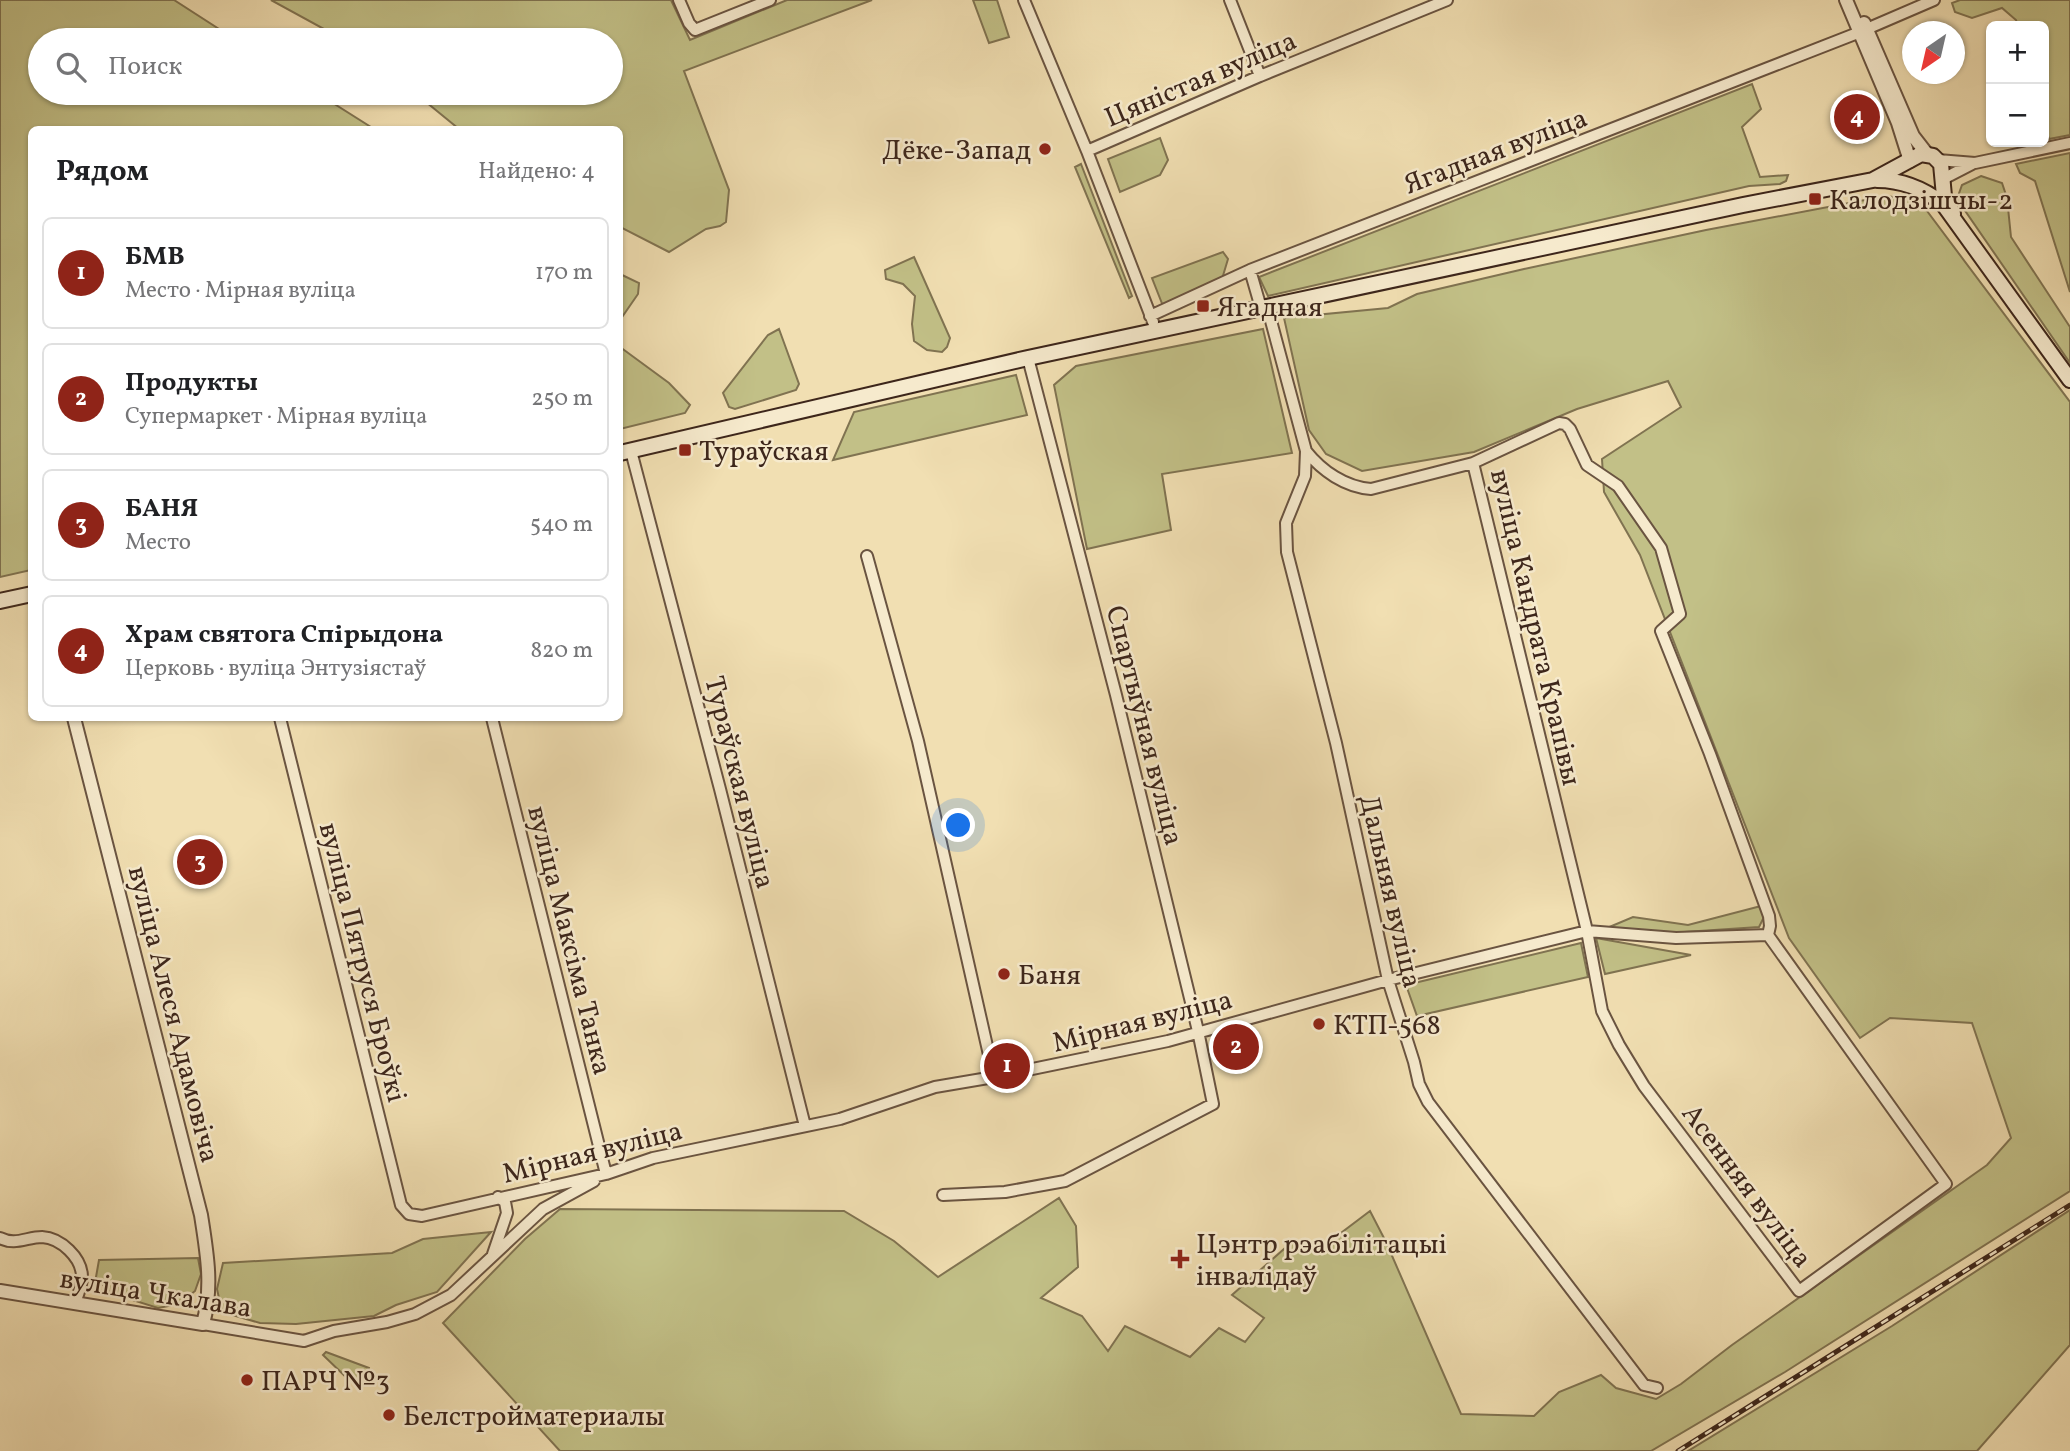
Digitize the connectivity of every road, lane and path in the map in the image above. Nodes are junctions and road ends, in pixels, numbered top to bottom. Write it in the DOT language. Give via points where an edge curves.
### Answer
graph roads {
  1 [pos="679,0"];
  2 [pos="769,0"];
  3 [pos="1024,0"];
  4 [pos="1230,0"];
  5 [pos="1447,0"];
  6 [pos="1846,0"];
  7 [pos="1854,0"];
  8 [pos="1934,0"];
  9 [pos="1863,31"];
  10 [pos="1260,76"];
  11 [pos="1884,83"];
  12 [pos="1889,107"];
  13 [pos="2070,143"];
  14 [pos="1087,151"];
  15 [pos="1933,157"];
  16 [pos="1910,161"];
  17 [pos="1975,163"];
  18 [pos="1891,171"];
  19 [pos="1872,180"];
  20 [pos="1941,180"];
  21 [pos="1919,189"];
  22 [pos="1953,215"];
  23 [pos="1250,270"];
  24 [pos="1264,307"];
  25 [pos="1150,316"];
  26 [pos="1156,331"];
  27 [pos="1028,358"];
  28 [pos="2070,380"];
  29 [pos="1306,451"];
  30 [pos="625,452"];
  31 [pos="1473,463"];
  32 [pos="867,556"];
  33 [pos="28,595"];
  34 [pos="0,601"];
  35 [pos="75,721"];
  36 [pos="281,721"];
  37 [pos="493,721"];
  38 [pos="1587,931"];
  39 [pos="1768,935"];
  40 [pos="1388,980"];
  41 [pos="1199,1031"];
  42 [pos="994,1077"];
  43 [pos="805,1126"];
  44 [pos="606,1174"];
  45 [pos="943,1195"];
  46 [pos="498,1197"];
  47 [pos="409,1214"];
  48 [pos="0,1238"];
  49 [pos="491,1260"];
  50 [pos="0,1291"];
  51 [pos="75,1303"];
  52 [pos="203,1324"];
  53 [pos="1657,1388"];
  1 -- 2 [label="street" via="692,29 700,30"];
  3 -- 14 [label="street"];
  4 -- 10 [label="street"];
  5 -- 10 [label="street, Цяністая вуліца"];
  6 -- 9 [label="street"];
  7 -- 9 [label="street"];
  8 -- 9 [label="street, Ягадная вуліца"];
  9 -- 11 [label="street"];
  9 -- 23 [label="street, Ягадная вуліца"];
  10 -- 14 [label="street, Цяністая вуліца"];
  11 -- 12 [label="street"];
  11 -- 15 [label="street" via="1913,136"];
  12 -- 16 [label="street"];
  12 -- 18 [label="street" via="1902,156"];
  13 -- 17 [label="street"];
  14 -- 25 [label="street"];
  15 -- 16 [label="main road" via="1921,154"];
  15 -- 17 [label="street"];
  15 -- 20 [label="main road" via="1942,169"];
  16 -- 18 [label="main road"];
  16 -- 21 [label="main road" via="1908,179"];
  17 -- 20 [label="street"];
  18 -- 19 [label="main road"];
  19 -- 21 [label="main road" via="1896,181"];
  19 -- 24 [label="main road"];
  20 -- 21 [label="main road"];
  20 -- 22 [label="main road"];
  21 -- 22 [label="main road"];
  22 -- 28 [label="main road"];
  23 -- 24 [label="street"];
  23 -- 25 [label="street, Ягадная вуліца"];
  24 -- 26 [label="main road"];
  24 -- 29 [label="street"];
  25 -- 26 [label="street"];
  26 -- 27 [label="main road"];
  27 -- 30 [label="main road"];
  27 -- 41 [label="street, Спартыўная вуліца"];
  29 -- 31 [label="street" via="1317,466 1358,488 1371,489"];
  29 -- 40 [label="street, Дальняя вуліца" via="1305,476 1286,523 1287,552 1336,743"];
  30 -- 43 [label="street, Тураўская вуліца" via="724,803"];
  31 -- 38 [label="street, вуліца Кандрата Крапівы"];
  31 -- 39 [label="street, вуліца Кандрата Крапівы" via="1565,424 1587,465 1618,486 1661,548 1680,614 1661,631 1769,916"];
  32 -- 42 [label="street" via="918,741"];
  33 -- 34 [label="main road"];
  35 -- 52 [label="street, вуліца Алеся Адамовіча" via="201,1215 209,1271"];
  36 -- 47 [label="street, вуліца Пятруся Броўкі" via="401,1205"];
  37 -- 44 [label="street, вуліца Максіма Танка"];
  38 -- 39 [label="street, Мірная вуліца" via="1676,938"];
  38 -- 39 [label="street, Асенняя вуліца" via="1602,1011 1619,1045 1644,1086 1800,1291 1946,1184"];
  38 -- 40 [label="street, Мірная вуліца"];
  40 -- 41 [label="street, Мірная вуліца"];
  40 -- 53 [label="street, Дальняя вуліца" via="1428,1102 1644,1385"];
  41 -- 42 [label="street, Мірная вуліца"];
  41 -- 45 [label="street, Спартыўная вуліца" via="1213,1104 1065,1181 1005,1192"];
  42 -- 43 [label="street, Мірная вуліца" via="935,1087"];
  43 -- 44 [label="street, Мірная вуліца" via="653,1158"];
  44 -- 46 [label="street, Мірная вуліца"];
  44 -- 49 [label="street" via="543,1209"];
  46 -- 47 [label="street, Мірная вуліца" via="422,1216"];
  46 -- 49 [label="street" via="505,1202 507,1213"];
  48 -- 51 [label="street" via="12,1242 43,1237 66,1247 81,1268"];
  49 -- 52 [label="street, вуліца Чкалава" via="451,1295 415,1314 304,1341"];
  50 -- 51 [label="street, вуліца Чкалава"];
  51 -- 52 [label="street, вуліца Чкалава"];
}
